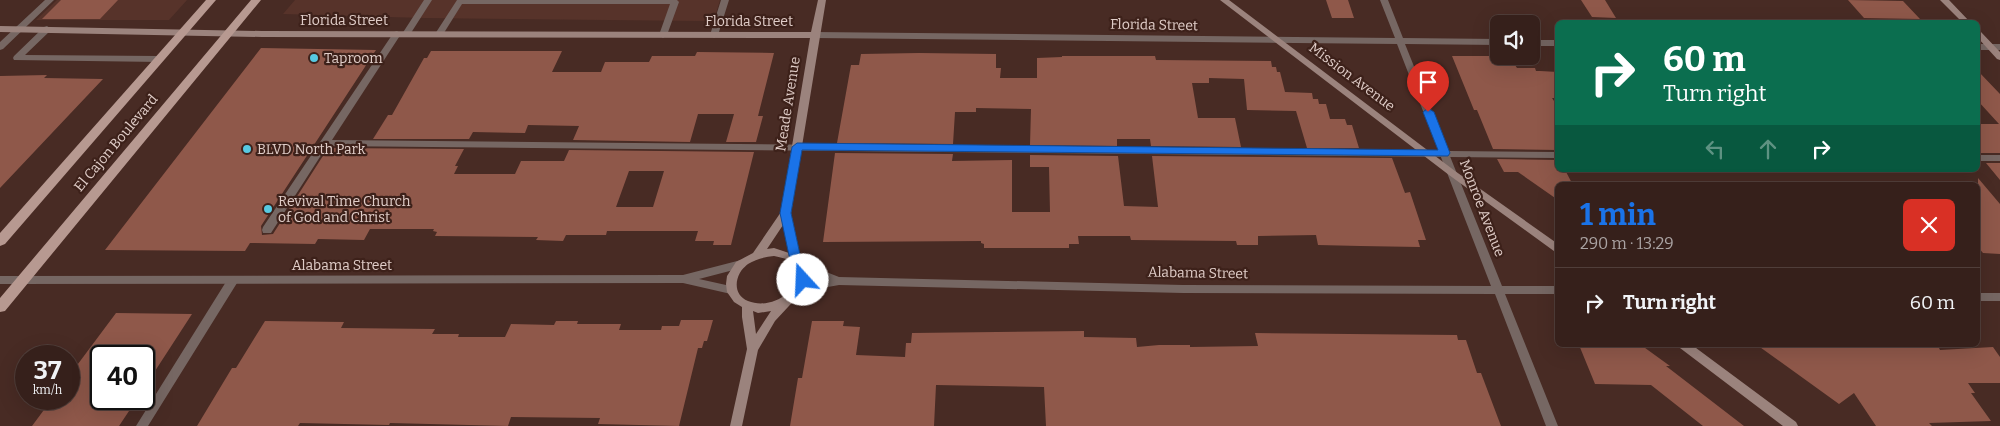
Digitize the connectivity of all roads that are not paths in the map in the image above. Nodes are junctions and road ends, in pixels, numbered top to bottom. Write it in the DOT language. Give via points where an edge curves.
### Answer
graph roads {
  1 [pos="50,0"];
  2 [pos="211,0"];
  3 [pos="256,0"];
  4 [pos="428,0"];
  5 [pos="725,0"];
  6 [pos="822,0"];
  7 [pos="1224,0"];
  8 [pos="1384,0"];
  9 [pos="1944,0"];
  10 [pos="1964,20"];
  11 [pos="0,29"];
  12 [pos="19,29"];
  13 [pos="47,29"];
  14 [pos="183,32"];
  15 [pos="228,34"];
  16 [pos="402,34"];
  17 [pos="439,34"];
  18 [pos="662,35"];
  19 [pos="714,35"];
  20 [pos="815,35"];
  21 [pos="1980,36"];
  22 [pos="1279,40"];
  23 [pos="1401,41"];
  24 [pos="1490,42"];
  25 [pos="1540,42"];
  26 [pos="1555,43"];
  27 [pos="0,47"];
  28 [pos="1980,47"];
  29 [pos="1990,47"];
  30 [pos="2000,47"];
  31 [pos="2000,57"];
  32 [pos="160,59"];
  33 [pos="324,143"];
  34 [pos="797,147"];
  35 [pos="1427,153"];
  36 [pos="1444,153"];
  37 [pos="1555,155"];
  38 [pos="1980,158"];
  39 [pos="2000,158"];
  40 [pos="1452,173"];
  41 [pos="786,213"];
  42 [pos="267,230"];
  43 [pos="0,241"];
  44 [pos="1555,248"];
  45 [pos="757,255"];
  46 [pos="798,263"];
  47 [pos="741,264"];
  48 [pos="683,279"];
  49 [pos="0,280"];
  50 [pos="233,280"];
  51 [pos="22,281"];
  52 [pos="839,282"];
  53 [pos="800,288"];
  54 [pos="1497,289"];
  55 [pos="731,290"];
  56 [pos="1555,290"];
  57 [pos="1980,297"];
  58 [pos="2000,297"];
  59 [pos="788,300"];
  60 [pos="748,306"];
  61 [pos="0,307"];
  62 [pos="1687,347"];
  63 [pos="752,349"];
  64 [pos="142,426"];
  65 [pos="736,426"];
  66 [pos="1552,426"];
  67 [pos="1792,426"];
  1 -- 12 [label="street"];
  2 -- 14 [label="main road, El Cajon Boulevard"];
  3 -- 15 [label="main road, El Cajon Boulevard"];
  4 -- 16 [label="street"];
  5 -- 19 [label="street"];
  6 -- 20 [label="street, Meade Avenue"];
  7 -- 22 [label="street, Mission Avenue"];
  8 -- 23 [label="street, Monroe Avenue"];
  9 -- 10 [label="street"];
  11 -- 12 [label="street, Florida Street"];
  12 -- 13 [label="street, Florida Street"];
  12 -- 27 [label="street"];
  13 -- 14 [label="street, Florida Street"];
  13 -- 32 [label="street" via="17,58"];
  14 -- 15 [label="street, Florida Street"];
  14 -- 32 [label="main road, El Cajon Boulevard"];
  15 -- 16 [label="street, Florida Street"];
  15 -- 51 [label="main road, El Cajon Boulevard"];
  16 -- 17 [label="street, Florida Street"];
  16 -- 33 [label="street"];
  17 -- 18 [label="street, Florida Street"];
  17 -- 18 [label="street" via="459,2 675,2"];
  18 -- 19 [label="street, Florida Street"];
  19 -- 20 [label="street, Florida Street"];
  20 -- 22 [label="street, Florida Street"];
  20 -- 34 [label="street, Meade Avenue"];
  21 -- 29 [label="street"];
  22 -- 23 [label="street, Florida Street"];
  22 -- 35 [label="street, Mission Avenue"];
  23 -- 24 [label="street, Florida Street"];
  23 -- 36 [label="street, Monroe Avenue"];
  25 -- 26 [label="street"];
  28 -- 29 [label="street"];
  29 -- 30 [label="street"];
  29 -- 31 [label="street"];
  32 -- 43 [label="main road, El Cajon Boulevard"];
  33 -- 34 [label="street"];
  33 -- 42 [label="street"];
  34 -- 35 [label="street"];
  34 -- 41 [label="street, Meade Avenue"];
  35 -- 36 [label="street"];
  35 -- 40 [label="street, Mission Avenue"];
  36 -- 37 [label="street"];
  36 -- 40 [label="street, Monroe Avenue"];
  38 -- 39 [label="street"];
  40 -- 44 [label="street, Mission Avenue"];
  40 -- 54 [label="street, Monroe Avenue"];
  41 -- 45 [label="street, Meade Avenue"];
  41 -- 46 [label="street, Meade Avenue"];
  45 -- 46 [label="street" via="782,253"];
  45 -- 47 [label="street"];
  46 -- 52 [label="street, Alabama Street"];
  46 -- 53 [label="street" via="804,273"];
  47 -- 48 [label="street, Alabama Street"];
  47 -- 55 [label="street" via="734,272"];
  48 -- 50 [label="street, Alabama Street"];
  48 -- 55 [label="street, Alabama Street"];
  49 -- 51 [label="street, Alabama Street"];
  50 -- 51 [label="street, Alabama Street"];
  50 -- 64 [label="street"];
  51 -- 61 [label="main road, El Cajon Boulevard"];
  52 -- 53 [label="street, Alabama Street"];
  52 -- 54 [label="street, Alabama Street" via="1183,289"];
  53 -- 59 [label="street"];
  54 -- 56 [label="street, Alabama Street"];
  54 -- 66 [label="street, Monroe Avenue"];
  55 -- 60 [label="street"];
  57 -- 58 [label="street"];
  59 -- 60 [label="street" via="768,307"];
  59 -- 63 [label="street" via="771,318"];
  60 -- 63 [label="street"];
  62 -- 67 [label="street"];
  63 -- 65 [label="street"];
}
